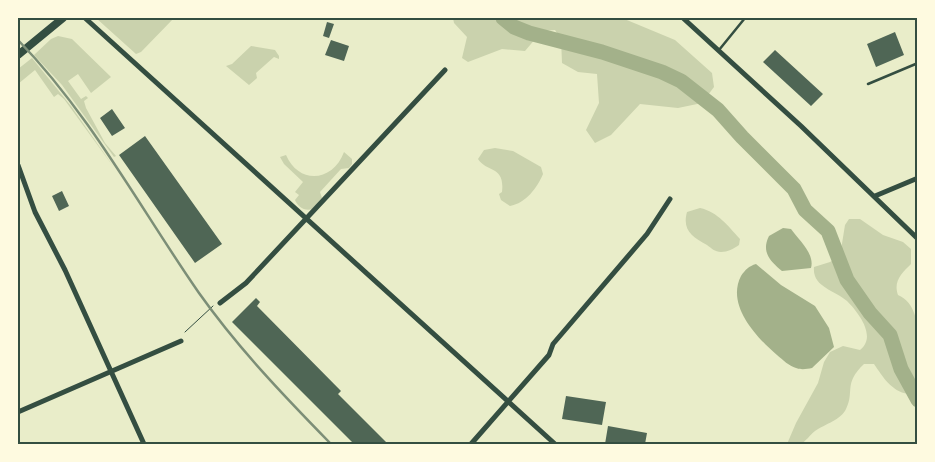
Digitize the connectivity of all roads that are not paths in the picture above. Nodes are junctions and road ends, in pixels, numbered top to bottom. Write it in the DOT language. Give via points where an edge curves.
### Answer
graph roads {
  1 [pos="63,18"];
  2 [pos="85,18"];
  3 [pos="683,18"];
  4 [pos="745,18"];
  5 [pos="718,51"];
  6 [pos="18,55"];
  7 [pos="918,63"];
  8 [pos="446,70"];
  9 [pos="868,84"];
  10 [pos="18,165"];
  11 [pos="918,178"];
  12 [pos="875,196"];
  13 [pos="670,199"];
  14 [pos="306,220"];
  15 [pos="918,240"];
  16 [pos="220,303"];
  17 [pos="181,341"];
  18 [pos="111,371"];
  19 [pos="509,403"];
  20 [pos="18,412"];
  21 [pos="144,444"];
  22 [pos="472,444"];
  23 [pos="555,444"];
  1 -- 6 [label="main road"];
  2 -- 14 [label="street"];
  3 -- 5 [label="street"];
  4 -- 5 [label="lane"];
  5 -- 12 [label="street"];
  7 -- 9 [label="lane"];
  8 -- 14 [label="street"];
  10 -- 18 [label="street" via="35,212"];
  11 -- 12 [label="street"];
  12 -- 15 [label="street"];
  13 -- 19 [label="street" via="647,234 553,344 549,355"];
  14 -- 16 [label="street" via="246,283"];
  14 -- 19 [label="street"];
  17 -- 18 [label="street"];
  18 -- 20 [label="street"];
  18 -- 21 [label="street"];
  19 -- 22 [label="street"];
  19 -- 23 [label="street"];
}
